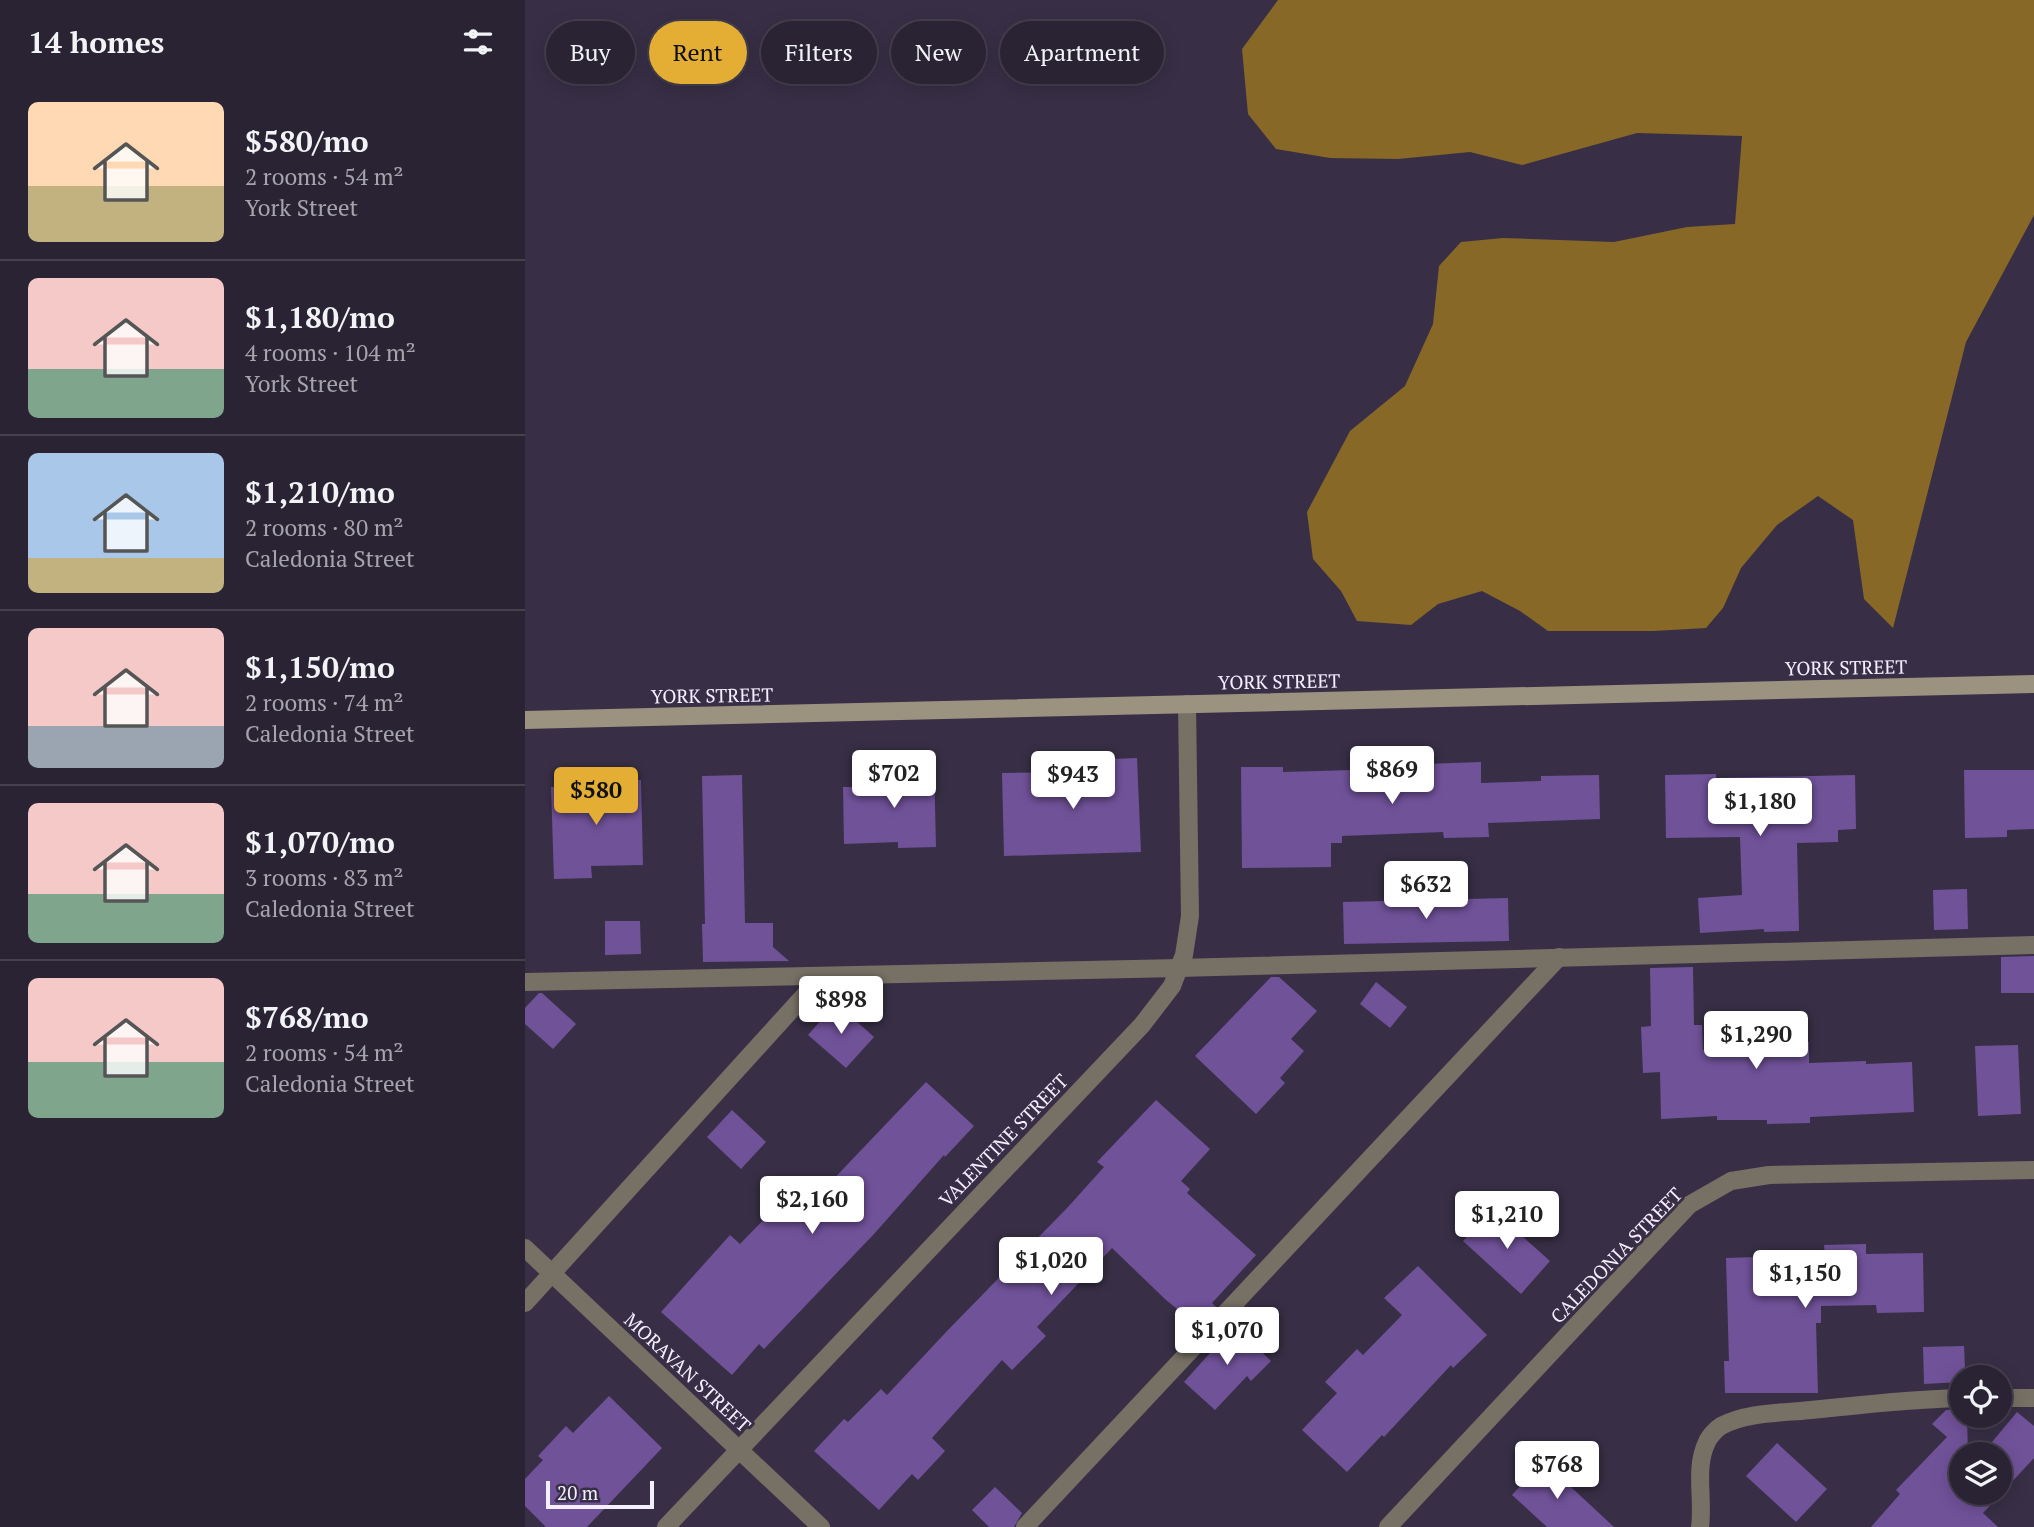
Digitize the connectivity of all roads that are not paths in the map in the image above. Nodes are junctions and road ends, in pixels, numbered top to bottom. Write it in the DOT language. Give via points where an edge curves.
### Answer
graph roads {
  1 [pos="2034,684"];
  2 [pos="1187,704"];
  3 [pos="525,720"];
  4 [pos="2034,945"];
  5 [pos="1559,957"];
  6 [pos="1179,968"];
  7 [pos="822,976"];
  8 [pos="525,982"];
  9 [pos="2034,1170"];
  10 [pos="525,1248"];
  11 [pos="553,1274"];
  12 [pos="525,1303"];
  13 [pos="1949,1398"];
  14 [pos="2012,1398"];
  15 [pos="2034,1398"];
  16 [pos="739,1449"];
  17 [pos="666,1527"];
  18 [pos="821,1527"];
  19 [pos="1025,1527"];
  20 [pos="1388,1527"];
  21 [pos="1700,1527"];
  1 -- 2 [label="street, YORK STREET"];
  2 -- 3 [label="street, YORK STREET"];
  2 -- 6 [label="street, VALENTINE STREET" via="1190,916"];
  4 -- 5 [label="street"];
  5 -- 6 [label="street"];
  5 -- 19 [label="street"];
  6 -- 7 [label="street"];
  6 -- 16 [label="street, VALENTINE STREET" via="1172,986 1142,1025"];
  7 -- 8 [label="street"];
  7 -- 11 [label="street"];
  9 -- 20 [label="street, CALEDONIA STREET" via="1769,1175 1731,1181 1689,1205"];
  10 -- 11 [label="street, MORAVAN STREET"];
  11 -- 12 [label="street"];
  11 -- 16 [label="street, MORAVAN STREET"];
  13 -- 21 [label="street" via="1775,1413 1720,1427 1707,1440 1701,1458"];
  14 -- 15 [label="street"];
  16 -- 17 [label="street, VALENTINE STREET"];
  16 -- 18 [label="street, MORAVAN STREET"];
}
